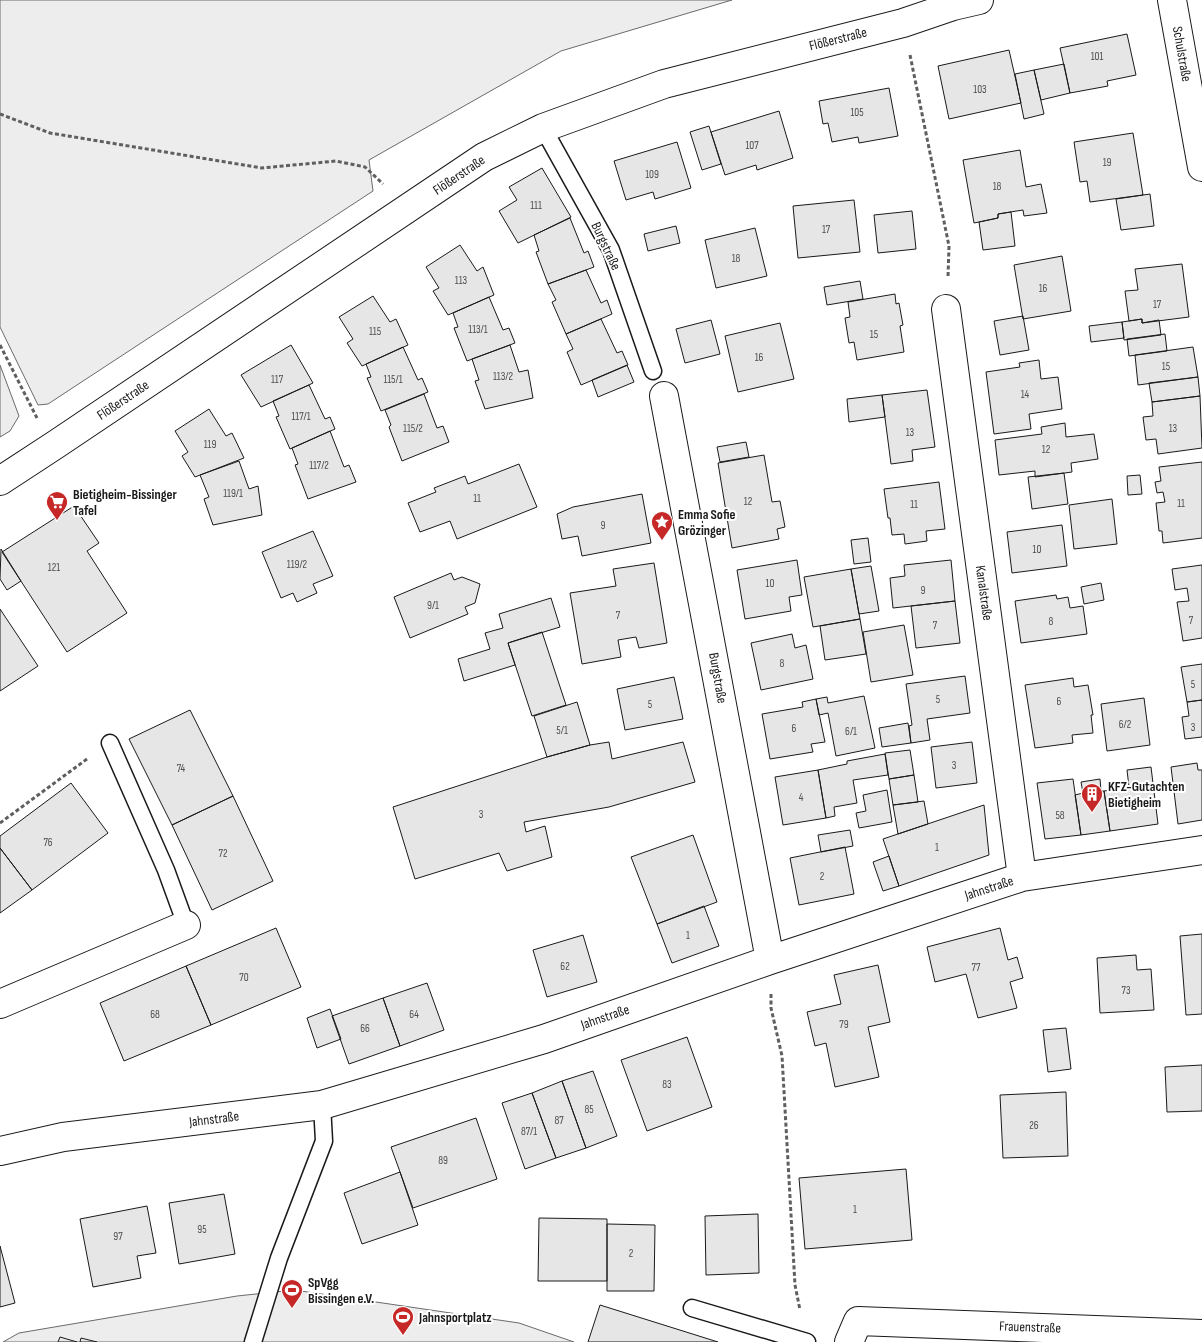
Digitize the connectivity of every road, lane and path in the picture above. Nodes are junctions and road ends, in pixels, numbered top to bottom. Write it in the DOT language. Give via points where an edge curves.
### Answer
graph roads {
  1 [pos="979,0"];
  2 [pos="1172,0"];
  3 [pos="903,23"];
  4 [pos="0,114"];
  5 [pos="543,128"];
  6 [pos="1202,167"];
  7 [pos="404,212"];
  8 [pos="946,309"];
  9 [pos="0,345"];
  10 [pos="653,371"];
  11 [pos="664,396"];
  12 [pos="36,418"];
  13 [pos="0,480"];
  14 [pos="110,743"];
  15 [pos="0,823"];
  16 [pos="1202,850"];
  17 [pos="1022,877"];
  18 [pos="186,925"];
  19 [pos="770,960"];
  20 [pos="0,1004"];
  21 [pos="322,1106"];
  22 [pos="0,1151"];
  23 [pos="692,1308"];
  24 [pos="854,1331"];
  25 [pos="1202,1334"];
  26 [pos="806,1341"];
  27 [pos="252,1342"];
  1 -- 3 [label="street, Flößerstraße"];
  2 -- 6 [label="street, Schulstraße"];
  3 -- 5 [label="street, Flößerstraße" via="664,84"];
  3 -- 8 [label="path" via="949,246"];
  4 -- 7 [label="path" via="50,133 262,168 336,161 365,167 388,188"];
  5 -- 7 [label="street, Flößerstraße" via="484,157"];
  5 -- 10 [label="lane, Burgstraße" via="611,250"];
  7 -- 13 [label="street, Flößerstraße"];
  8 -- 17 [label="street, Kanalstraße"];
  9 -- 12 [label="path"];
  11 -- 19 [label="street, Burgstraße"];
  14 -- 15 [label="path"];
  14 -- 18 [label="lane" via="166,870"];
  16 -- 17 [label="street, Jahnstraße"];
  17 -- 19 [label="street, Jahnstraße"];
  18 -- 20 [label="street"];
  19 -- 21 [label="street, Jahnstraße" via="544,1039"];
  19 -- 26 [label="path" via="771,1008 782,1056 795,1286"];
  21 -- 22 [label="street, Jahnstraße" via="62,1137"];
  21 -- 27 [label="lane" via="324,1141 279,1258"];
  23 -- 26 [label="lane"];
  24 -- 25 [label="street, Frauenstraße"];
}
